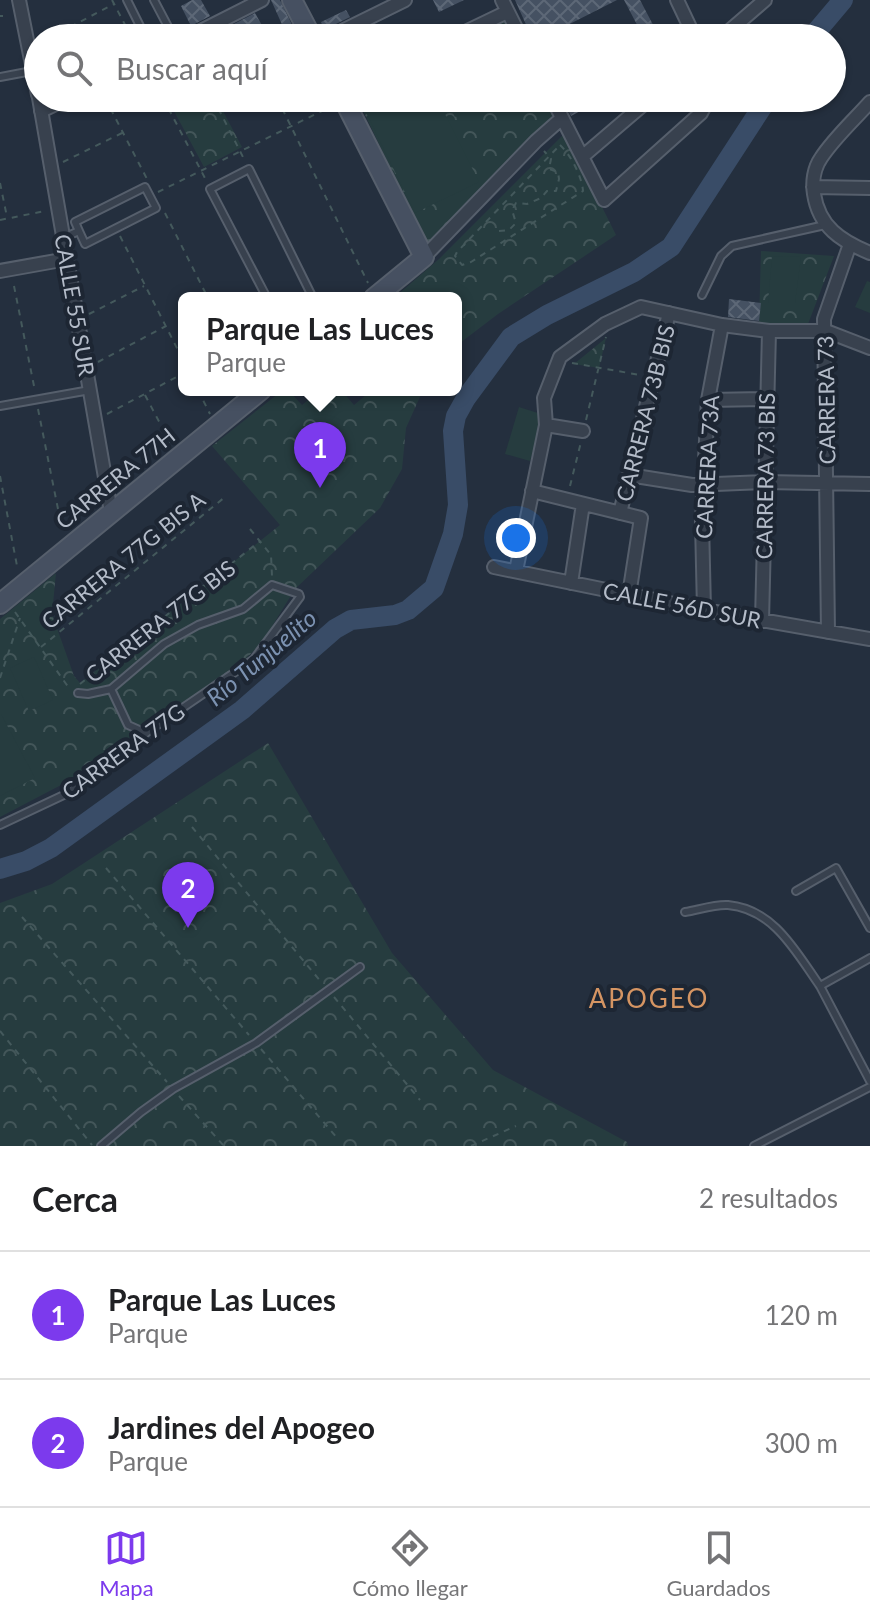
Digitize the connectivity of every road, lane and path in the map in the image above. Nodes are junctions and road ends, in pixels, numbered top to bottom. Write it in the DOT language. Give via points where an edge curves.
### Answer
graph roads {
  1 [pos="19,0"];
  2 [pos="127,0"];
  3 [pos="154,0"];
  4 [pos="262,0"];
  5 [pos="292,0"];
  6 [pos="405,0"];
  7 [pos="677,0"];
  8 [pos="765,0"];
  9 [pos="113,2"];
  10 [pos="504,6"];
  11 [pos="74,24"];
  12 [pos="125,24"];
  13 [pos="139,24"];
  14 [pos="167,24"];
  15 [pos="215,24"];
  16 [pos="305,24"];
  17 [pos="356,24"];
  18 [pos="475,24"];
  19 [pos="514,24"];
  20 [pos="688,24"];
  21 [pos="737,24"];
  22 [pos="24,25"];
  23 [pos="24,73"];
  24 [pos="0,77"];
  25 [pos="870,102"];
  26 [pos="41,112"];
  27 [pos="170,112"];
  28 [pos="220,112"];
  29 [pos="284,112"];
  30 [pos="318,112"];
  31 [pos="350,112"];
  32 [pos="559,112"];
  33 [pos="635,112"];
  34 [pos="702,112"];
  35 [pos="562,118"];
  36 [pos="291,126"];
  37 [pos="123,132"];
  38 [pos="240,151"];
  39 [pos="582,157"];
  40 [pos="551,159"];
  41 [pos="51,168"];
  42 [pos="249,169"];
  43 [pos="201,171"];
  44 [pos="0,183"];
  45 [pos="813,187"];
  46 [pos="870,188"];
  47 [pos="210,189"];
  48 [pos="152,195"];
  49 [pos="507,199"];
  50 [pos="514,205"];
  51 [pos="45,211"];
  52 [pos="7,218"];
  53 [pos="0,220"];
  54 [pos="825,225"];
  55 [pos="117,229"];
  56 [pos="79,231"];
  57 [pos="499,231"];
  58 [pos="63,238"];
  59 [pos="850,244"];
  60 [pos="870,253"];
  61 [pos="424,257"];
  62 [pos="67,259"];
  63 [pos="0,271"];
  64 [pos="146,285"];
  65 [pos="264,292"];
  66 [pos="310,292"];
  67 [pos="372,292"];
  68 [pos="382,292"];
  69 [pos="702,295"];
  70 [pos="669,313"];
  71 [pos="78,320"];
  72 [pos="605,324"];
  73 [pos="722,325"];
  74 [pos="166,326"];
  75 [pos="769,331"];
  76 [pos="826,331"];
  77 [pos="870,348"];
  78 [pos="178,350"];
  79 [pos="560,357"];
  80 [pos="86,368"];
  81 [pos="599,368"];
  82 [pos="178,376"];
  83 [pos="653,377"];
  84 [pos="90,390"];
  85 [pos="145,394"];
  86 [pos="201,396"];
  87 [pos="254,396"];
  88 [pos="767,399"];
  89 [pos="708,400"];
  90 [pos="0,406"];
  91 [pos="95,420"];
  92 [pos="546,425"];
  93 [pos="216,427"];
  94 [pos="583,431"];
  95 [pos="178,458"];
  96 [pos="629,475"];
  97 [pos="0,476"];
  98 [pos="765,482"];
  99 [pos="704,483"];
  100 [pos="827,483"];
  101 [pos="870,484"];
  102 [pos="532,491"];
  103 [pos="225,497"];
  104 [pos="566,500"];
  105 [pos="583,504"];
  106 [pos="111,512"];
  107 [pos="620,513"];
  108 [pos="250,529"];
  109 [pos="260,541"];
  110 [pos="17,566"];
  111 [pos="494,567"];
  112 [pos="516,571"];
  113 [pos="571,583"];
  114 [pos="272,585"];
  115 [pos="629,595"];
  116 [pos="3,602"];
  117 [pos="704,610"];
  118 [pos="20,618"];
  119 [pos="762,621"];
  120 [pos="828,632"];
  121 [pos="870,639"];
  122 [pos="40,648"];
  123 [pos="0,678"];
  124 [pos="111,689"];
  125 [pos="78,693"];
  126 [pos="146,733"];
  127 [pos="0,825"];
  128 [pos="192,827"];
  129 [pos="106,868"];
  130 [pos="796,891"];
  131 [pos="685,912"];
  132 [pos="22,917"];
  133 [pos="870,928"];
  134 [pos="870,958"];
  135 [pos="360,967"];
  136 [pos="820,986"];
  137 [pos="328,990"];
  138 [pos="0,1031"];
  139 [pos="256,1043"];
  140 [pos="870,1084"];
  141 [pos="173,1089"];
  142 [pos="420,1100"];
  143 [pos="516,1126"];
  144 [pos="338,1139"];
  145 [pos="93,1146"];
  146 [pos="101,1146"];
  147 [pos="224,1146"];
  148 [pos="471,1146"];
  149 [pos="754,1146"];
  1 -- 22 [label="street, CALLE 55 SUR"];
  2 -- 13 [label="lane"];
  3 -- 14 [label="lane"];
  4 -- 15 [label="street"];
  5 -- 16 [label="street"];
  6 -- 17 [label="street"];
  7 -- 20 [label="street"];
  8 -- 21 [label="street"];
  9 -- 11 [label="path"];
  9 -- 12 [label="path"];
  10 -- 18 [label="street"];
  10 -- 19 [label="street"];
  23 -- 24 [label="lane"];
  25 -- 45 [label="street" via="819,159"];
  26 -- 41 [label="street, CALLE 55 SUR"];
  27 -- 43 [label="path"];
  28 -- 38 [label="path"];
  29 -- 36 [label="path"];
  30 -- 36 [label="path"];
  31 -- 61 [label="street"];
  32 -- 35 [label="street"];
  33 -- 39 [label="street"];
  34 -- 39 [label="street" via="604,200"];
  35 -- 39 [label="street"];
  35 -- 61 [label="street"];
  36 -- 38 [label="path"];
  36 -- 67 [label="path"];
  37 -- 41 [label="path"];
  38 -- 42 [label="path"];
  38 -- 43 [label="path"];
  40 -- 50 [label="path" via="549,169 558,172 556,191"];
  41 -- 58 [label="street, CALLE 55 SUR"];
  42 -- 47 [label="lane"];
  42 -- 66 [label="lane"];
  43 -- 47 [label="path"];
  43 -- 48 [label="path"];
  44 -- 52 [label="path"];
  45 -- 46 [label="street"];
  45 -- 54 [label="street"];
  47 -- 65 [label="lane"];
  48 -- 55 [label="lane" via="156,208"];
  48 -- 56 [label="lane" via="145,187 105,206 75,222"];
  49 -- 49 [label="path" via="457,252 459,263 471,262 584,187 560,145"];
  49 -- 50 [label="path"];
  50 -- 57 [label="path" via="516,223"];
  51 -- 52 [label="path"];
  52 -- 53 [label="path"];
  54 -- 59 [label="street"];
  54 -- 69 [label="lane" via="732,246 721,256"];
  55 -- 56 [label="lane" via="85,244"];
  55 -- 64 [label="path"];
  56 -- 58 [label="lane"];
  58 -- 62 [label="street, CALLE 55 SUR"];
  59 -- 60 [label="street"];
  59 -- 76 [label="street, CARRERA 73" via="824,319"];
  61 -- 68 [label="street"];
  62 -- 63 [label="street"];
  62 -- 71 [label="street, CALLE 55 SUR"];
  64 -- 71 [label="path"];
  64 -- 74 [label="path"];
  70 -- 72 [label="street" via="641,307"];
  70 -- 73 [label="street"];
  70 -- 83 [label="street, CARRERA 73B BIS"];
  71 -- 80 [label="street, CALLE 55 SUR"];
  72 -- 79 [label="street"];
  72 -- 81 [label="path"];
  73 -- 75 [label="street"];
  73 -- 89 [label="street, CARRERA 73A"];
  74 -- 78 [label="path"];
  74 -- 80 [label="path"];
  75 -- 76 [label="street"];
  75 -- 88 [label="street, CARRERA 73 BIS"];
  76 -- 77 [label="street"];
  76 -- 100 [label="street, CARRERA 73"];
  79 -- 81 [label="path"];
  79 -- 92 [label="street" via="544,398"];
  80 -- 84 [label="street, CALLE 55 SUR"];
  81 -- 83 [label="path"];
  81 -- 94 [label="path"];
  82 -- 85 [label="path"];
  83 -- 96 [label="street, CARRERA 73B BIS"];
  84 -- 90 [label="lane"];
  84 -- 91 [label="street, CALLE 55 SUR"];
  85 -- 91 [label="path"];
  85 -- 95 [label="path"];
  86 -- 93 [label="path"];
  87 -- 93 [label="street, CARRERA 77H"];
  88 -- 89 [label="street"];
  88 -- 98 [label="street, CARRERA 73 BIS"];
  89 -- 99 [label="street, CARRERA 73A"];
  91 -- 106 [label="street, CALLE 55 SUR"];
  92 -- 94 [label="street"];
  92 -- 102 [label="street"];
  93 -- 95 [label="street, CARRERA 77H"];
  94 -- 104 [label="path"];
  95 -- 106 [label="street, CARRERA 77H"];
  96 -- 99 [label="street"];
  96 -- 107 [label="street, CARRERA 73B BIS"];
  97 -- 110 [label="path"];
  98 -- 99 [label="street"];
  98 -- 100 [label="street"];
  98 -- 119 [label="street, CARRERA 73 BIS"];
  99 -- 117 [label="street, CARRERA 73A"];
  100 -- 101 [label="street"];
  100 -- 120 [label="street, CARRERA 73"];
  102 -- 104 [label="street"];
  102 -- 112 [label="street"];
  103 -- 122 [label="path, CARRERA 77G BIS A"];
  104 -- 105 [label="street"];
  105 -- 107 [label="street"];
  105 -- 113 [label="street"];
  106 -- 116 [label="street, CARRERA 77H"];
  107 -- 115 [label="street" via="641,518"];
  108 -- 109 [label="path"];
  109 -- 114 [label="path" via="271,555"];
  109 -- 125 [label="path, CARRERA 77G BIS" via="80,684"];
  111 -- 112 [label="street, CALLE 56D SUR"];
  112 -- 113 [label="street, CALLE 56D SUR"];
  113 -- 115 [label="street, CALLE 56D SUR"];
  114 -- 124 [label="lane, CARRERA 77G BIS" via="243,609 164,644"];
  114 -- 126 [label="lane, CARRERA 77G" via="300,597 275,635 254,659"];
  115 -- 117 [label="street, CALLE 56D SUR"];
  116 -- 118 [label="path"];
  117 -- 119 [label="street, CALLE 56D SUR"];
  118 -- 122 [label="path"];
  118 -- 123 [label="path"];
  119 -- 120 [label="street, CALLE 56D SUR"];
  120 -- 121 [label="street, CALLE 56D SUR"];
  122 -- 125 [label="path" via="68,688"];
  124 -- 125 [label="lane, CARRERA 77G BIS"];
  124 -- 126 [label="lane" via="128,725"];
  126 -- 127 [label="lane, CARRERA 77G" via="68,793"];
  128 -- 137 [label="path"];
  129 -- 139 [label="path"];
  130 -- 133 [label="lane" via="836,868"];
  131 -- 136 [label="lane" via="727,905 755,911 780,929"];
  132 -- 141 [label="path"];
  134 -- 136 [label="lane"];
  135 -- 137 [label="lane"];
  136 -- 140 [label="lane"];
  137 -- 139 [label="lane"];
  137 -- 142 [label="path"];
  138 -- 145 [label="path"];
  139 -- 141 [label="lane"];
  139 -- 144 [label="path"];
  140 -- 149 [label="lane"];
  141 -- 146 [label="lane"];
  141 -- 147 [label="path"];
  143 -- 148 [label="path"];
}
